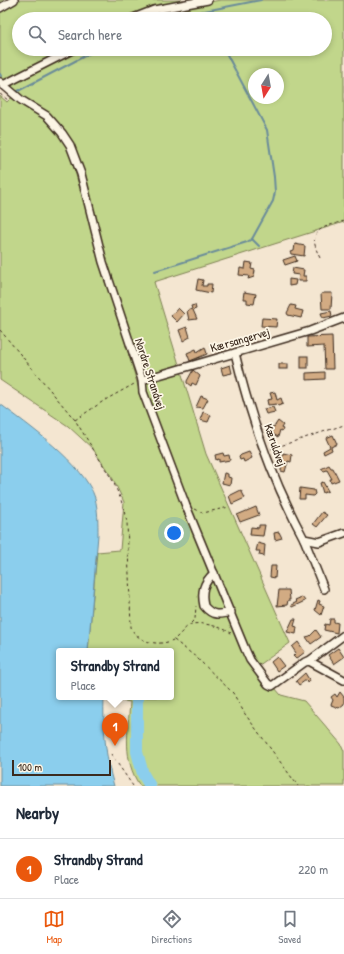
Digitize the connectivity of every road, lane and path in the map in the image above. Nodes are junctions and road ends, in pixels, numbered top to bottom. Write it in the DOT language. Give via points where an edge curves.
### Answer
graph roads {
  1 [pos="14,0"];
  2 [pos="208,0"];
  3 [pos="0,8"];
  4 [pos="149,12"];
  5 [pos="60,56"];
  6 [pos="2,84"];
  7 [pos="0,94"];
  8 [pos="8,100"];
  9 [pos="344,222"];
  10 [pos="320,258"];
  11 [pos="344,318"];
  12 [pos="0,330"];
  13 [pos="235,353"];
  14 [pos="142,380"];
  15 [pos="75,420"];
  16 [pos="344,424"];
  17 [pos="264,451"];
  18 [pos="186,506"];
  19 [pos="229,507"];
  20 [pos="344,533"];
  21 [pos="304,539"];
  22 [pos="214,573"];
  23 [pos="324,589"];
  24 [pos="202,598"];
  25 [pos="231,612"];
  26 [pos="190,624"];
  27 [pos="232,634"];
  28 [pos="344,635"];
  29 [pos="173,640"];
  30 [pos="309,661"];
  31 [pos="344,680"];
  32 [pos="111,754"];
  33 [pos="133,786"];
  34 [pos="298,786"];
  1 -- 3 [label="street"];
  2 -- 4 [label="street"];
  5 -- 6 [label="street"];
  6 -- 14 [label="street, Nordre Strandvej" via="47,116 70,145 81,174 103,262"];
  7 -- 8 [label="path"];
  9 -- 10 [label="path" via="317,231 314,242"];
  11 -- 13 [label="street, Kærsangervej"];
  12 -- 15 [label="path"];
  13 -- 14 [label="street, Kærsangervej"];
  13 -- 17 [label="street, Kæruldvej"];
  14 -- 15 [label="path"];
  14 -- 18 [label="street, Nordre Strandvej" via="143,392"];
  15 -- 29 [label="path" via="113,481 121,500 126,522 133,635 150,642"];
  16 -- 17 [label="path"];
  17 -- 21 [label="street, Kæruldvej"];
  18 -- 19 [label="path" via="203,513"];
  18 -- 22 [label="street, Nordre Strandvej"];
  20 -- 21 [label="street" via="319,542"];
  21 -- 23 [label="street, Kæruldvej"];
  22 -- 24 [label="street" via="204,584"];
  22 -- 25 [label="street, Nordre Strandvej"];
  24 -- 25 [label="street" via="204,606 213,614"];
  24 -- 26 [label="path" via="195,610 195,618"];
  25 -- 30 [label="street, Nordre Strandvej" via="250,660 268,684 272,686"];
  26 -- 27 [label="path" via="202,623"];
  26 -- 29 [label="path"];
  28 -- 30 [label="street"];
  29 -- 34 [label="path" via="197,658 233,693 244,714"];
  30 -- 31 [label="street"];
  32 -- 33 [label="path"];
}
